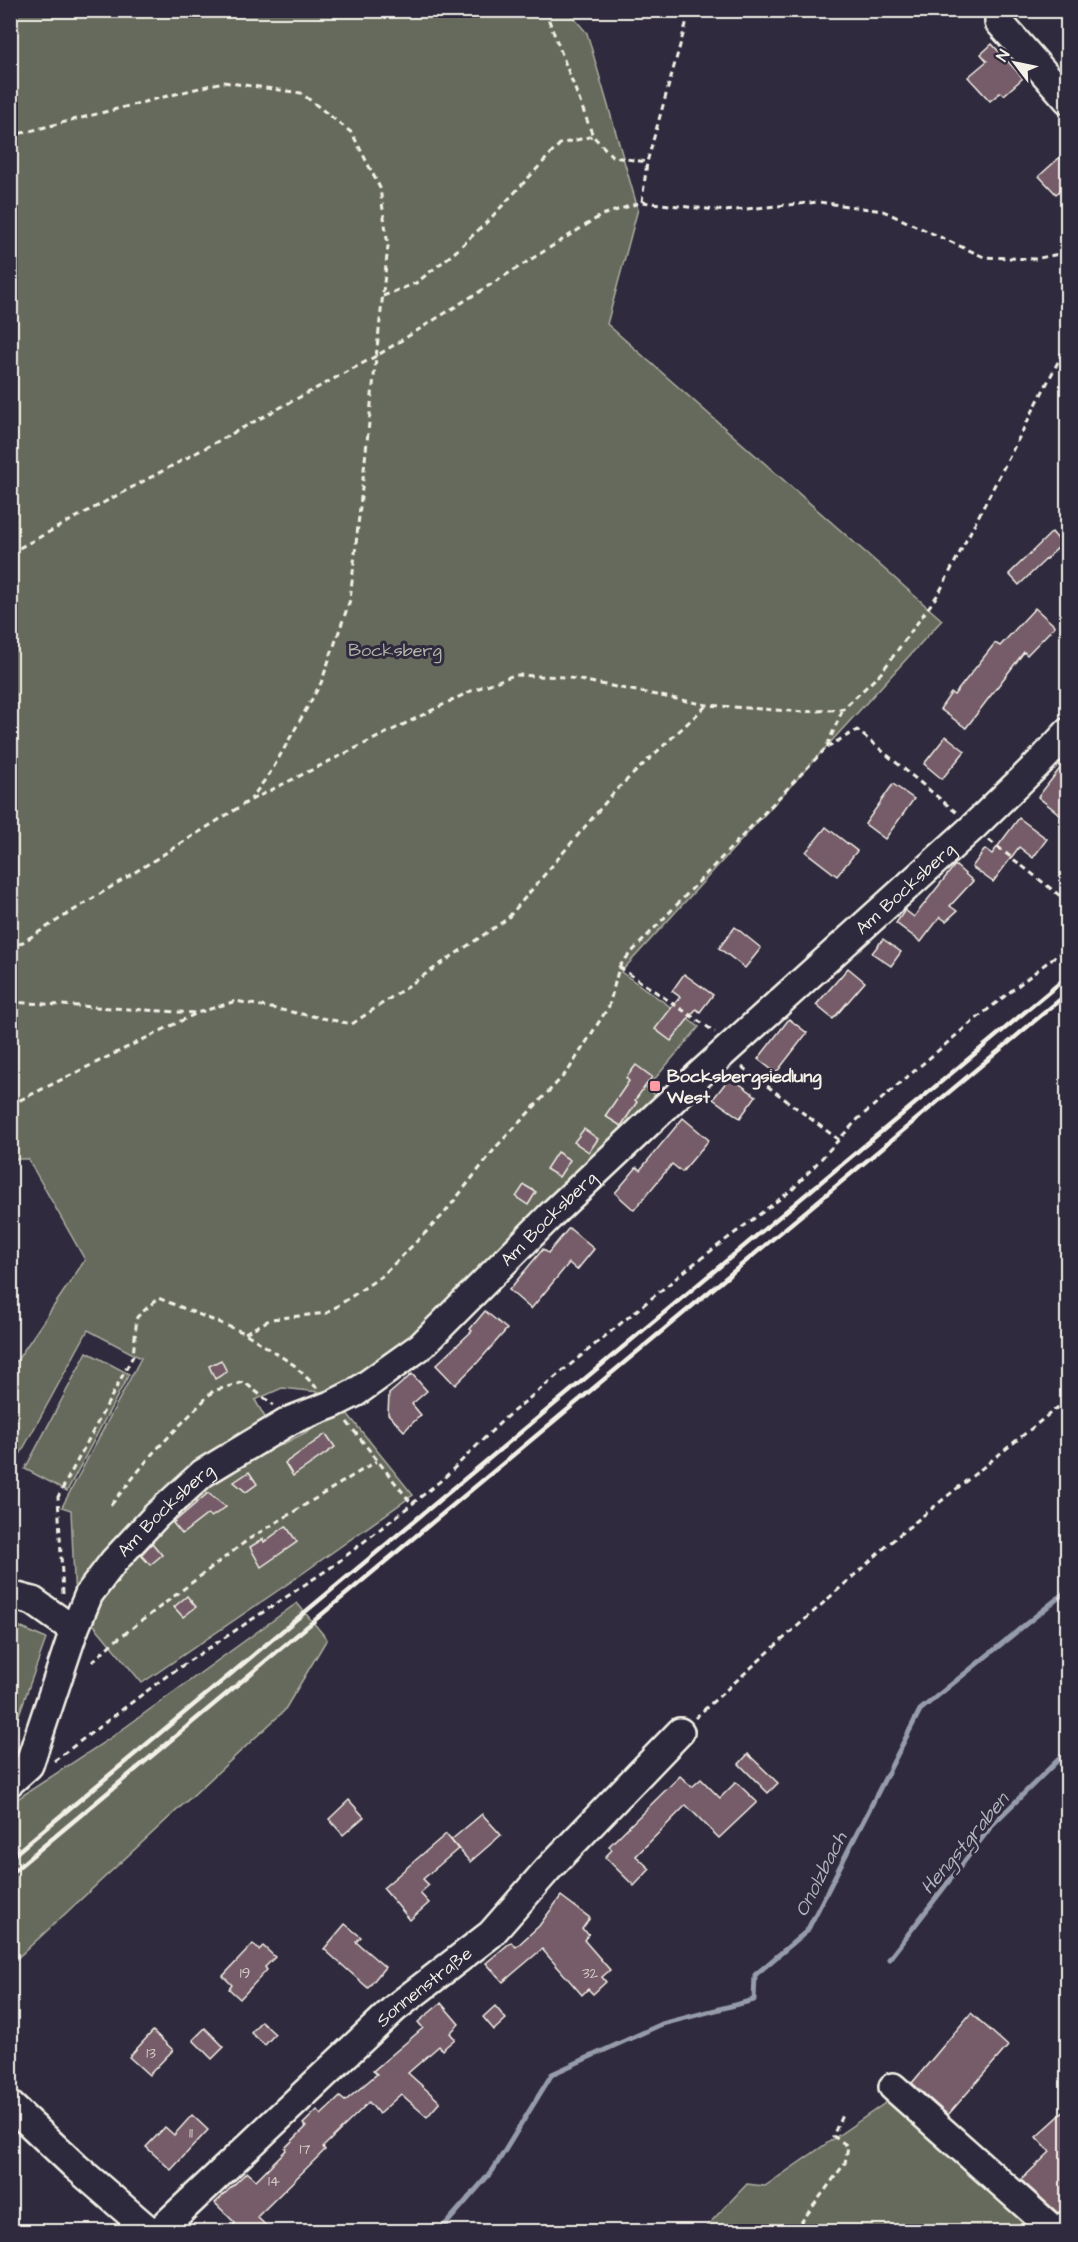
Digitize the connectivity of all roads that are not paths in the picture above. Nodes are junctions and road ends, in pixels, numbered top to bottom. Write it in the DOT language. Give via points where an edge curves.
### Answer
graph roads {
  1 [pos="999,10"];
  2 [pos="1068,100"];
  3 [pos="1068,732"];
  4 [pos="10,1595"];
  5 [pos="74,1630"];
  6 [pos="680,1732"];
  7 [pos="20,1773"];
  8 [pos="893,2087"];
  9 [pos="10,2105"];
  10 [pos="1068,2228"];
  11 [pos="151,2232"];
  12 [pos="158,2232"];
  13 [pos="1056,2232"];
  14 [pos="1064,2232"];
  1 -- 2 [label="street" via="999,22"];
  3 -- 5 [label="street, Am Bocksberg" via="973,827 553,1213 421,1346 354,1393 291,1420 203,1473 114,1561 89,1594"];
  4 -- 5 [label="street" via="33,1601"];
  5 -- 7 [label="street, Am Bocksberg"];
  6 -- 12 [label="street, Sonnenstraße" via="491,1934 395,2008"];
  8 -- 13 [label="street"];
  9 -- 11 [label="street"];
  10 -- 14 [label="main road"];
}
